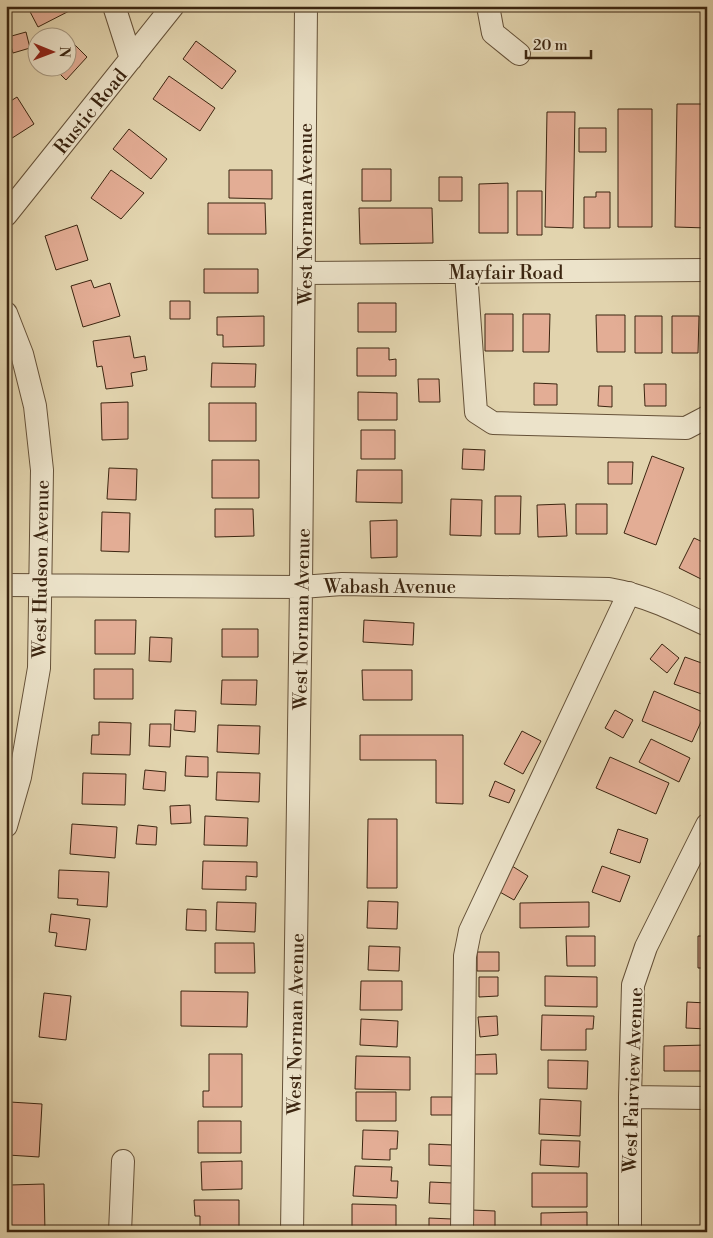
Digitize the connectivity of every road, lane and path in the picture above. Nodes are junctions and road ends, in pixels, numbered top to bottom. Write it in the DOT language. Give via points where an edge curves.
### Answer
graph roads {
  1 [pos="114,6"];
  2 [pos="173,6"];
  3 [pos="306,6"];
  4 [pos="488,6"];
  5 [pos="519,54"];
  6 [pos="131,59"];
  7 [pos="6,215"];
  8 [pos="707,270"];
  9 [pos="466,272"];
  10 [pos="304,273"];
  11 [pos="6,313"];
  12 [pos="707,417"];
  13 [pos="6,585"];
  14 [pos="41,585"];
  15 [pos="301,587"];
  16 [pos="629,593"];
  17 [pos="707,626"];
  18 [pos="707,825"];
  19 [pos="6,826"];
  20 [pos="630,1097"];
  21 [pos="707,1098"];
  22 [pos="122,1161"];
  23 [pos="120,1232"];
  24 [pos="292,1232"];
  25 [pos="462,1232"];
  26 [pos="630,1232"];
  1 -- 6 [label="street"];
  2 -- 6 [label="street, Rustic Road"];
  3 -- 10 [label="street, West Norman Avenue"];
  4 -- 5 [label="street" via="493,32"];
  6 -- 7 [label="street, Rustic Road"];
  8 -- 9 [label="street, Mayfair Road"];
  9 -- 10 [label="street, Mayfair Road"];
  9 -- 12 [label="street" via="476,412 493,423 686,428"];
  10 -- 15 [label="street, West Norman Avenue"];
  11 -- 14 [label="street, West Hudson Avenue" via="22,354 40,441"];
  13 -- 14 [label="street, Wabash Avenue"];
  14 -- 15 [label="street, Wabash Avenue"];
  14 -- 19 [label="street, West Hudson Avenue" via="39,668 33,712"];
  15 -- 16 [label="street, Wabash Avenue" via="342,584 552,587"];
  15 -- 24 [label="street, West Norman Avenue"];
  16 -- 17 [label="street, Wabash Avenue" via="660,603"];
  16 -- 25 [label="street" via="470,931 465,956"];
  18 -- 20 [label="street, West Fairview Avenue" via="638,966 631,1004"];
  20 -- 21 [label="street"];
  20 -- 26 [label="street, West Fairview Avenue"];
  22 -- 23 [label="street"];
}
